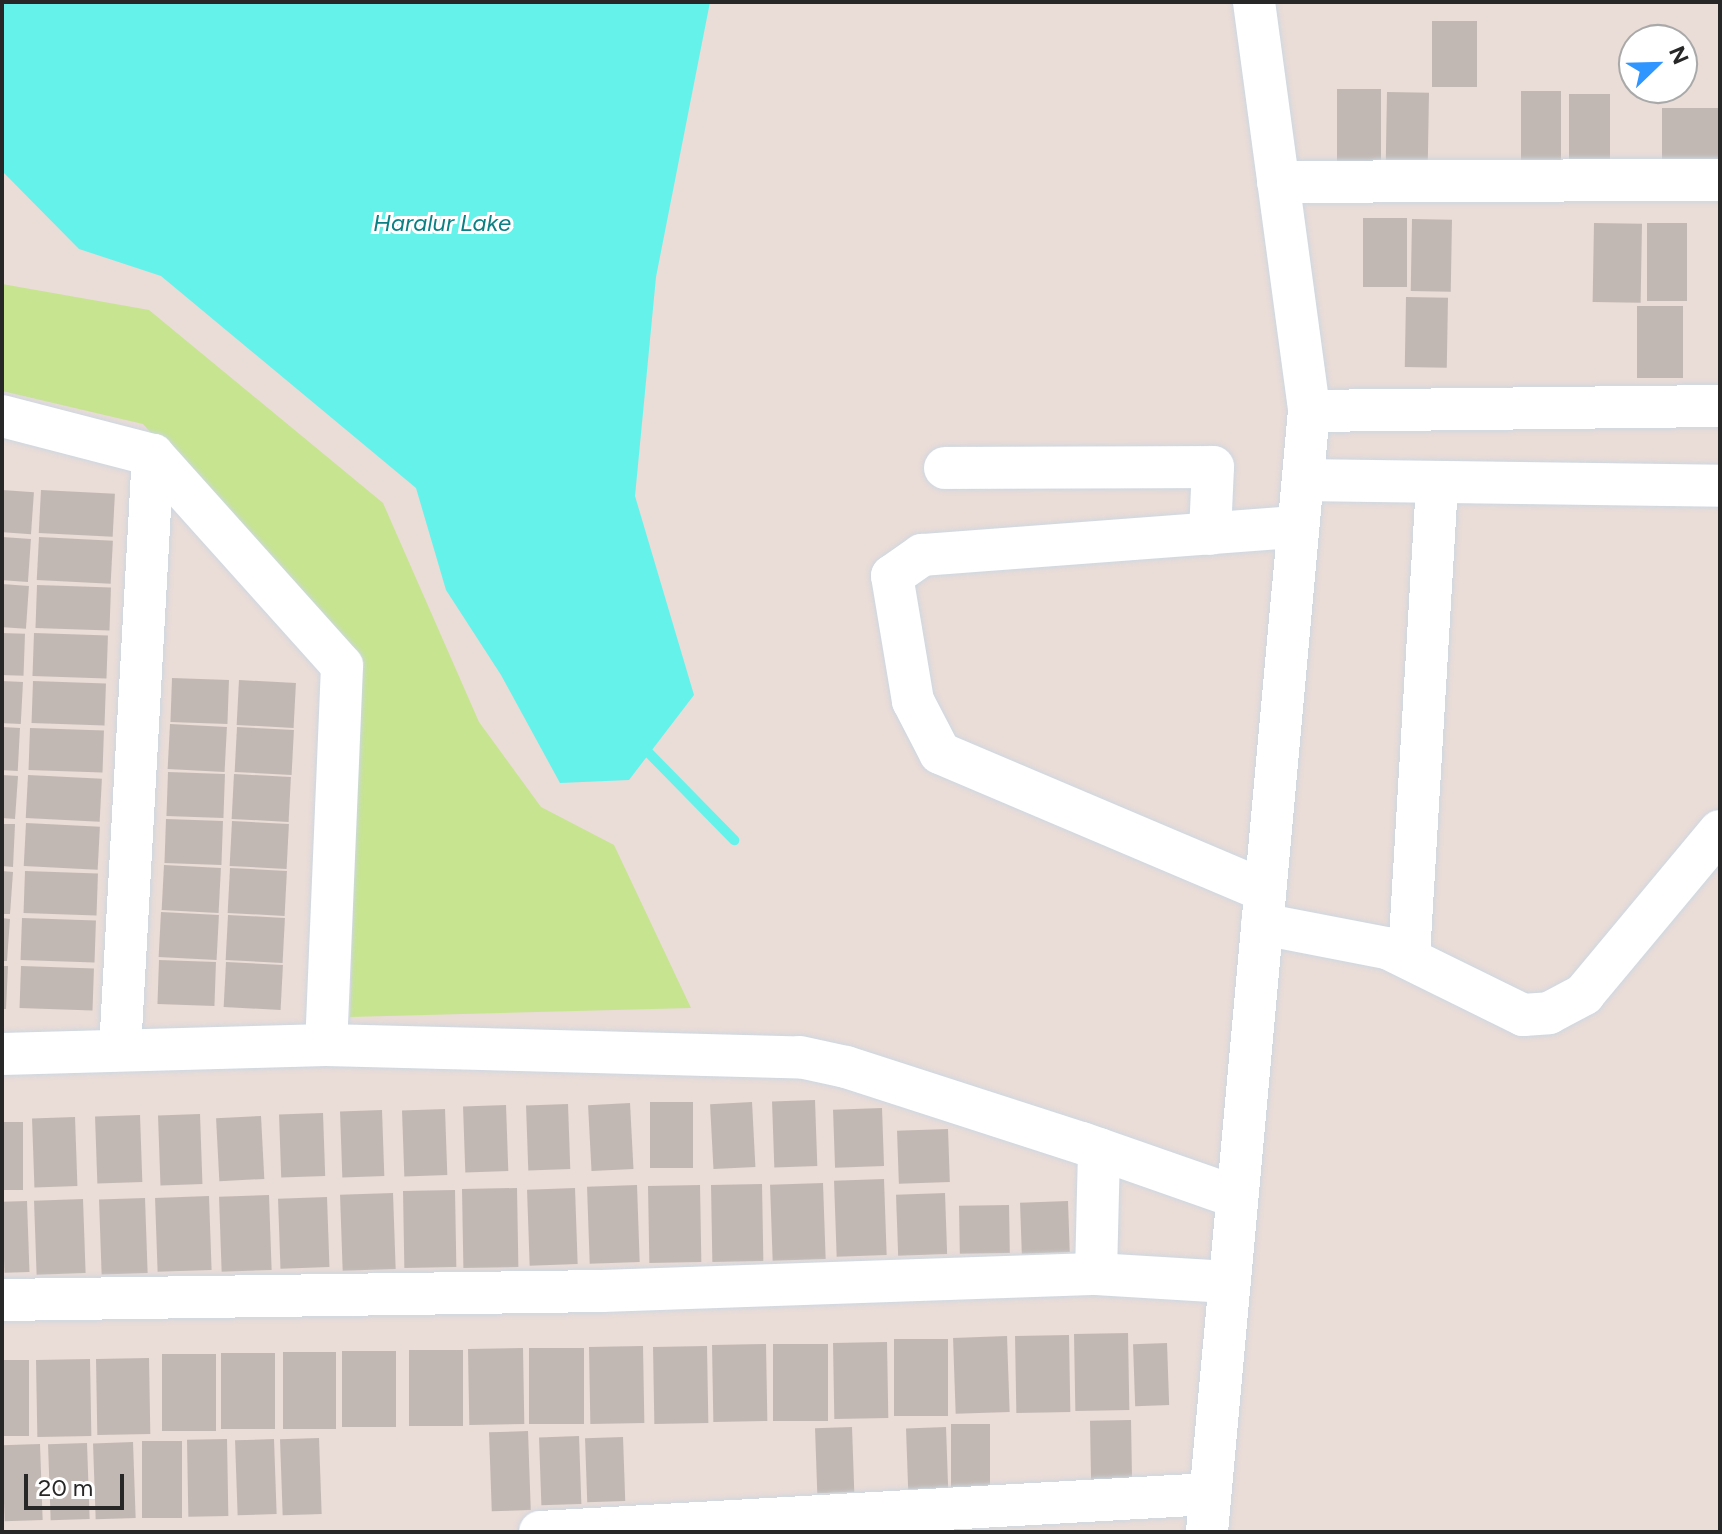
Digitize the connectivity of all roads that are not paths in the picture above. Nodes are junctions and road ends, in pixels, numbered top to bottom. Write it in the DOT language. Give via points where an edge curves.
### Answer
graph roads {
  1 [pos="1254,2"];
  2 [pos="1720,180"];
  3 [pos="1278,182"];
  4 [pos="1720,406"];
  5 [pos="1309,411"];
  6 [pos="2,416"];
  7 [pos="153,455"];
  8 [pos="945,468"];
  9 [pos="1303,480"];
  10 [pos="1437,482"];
  11 [pos="1720,486"];
  12 [pos="1298,527"];
  13 [pos="1210,534"];
  14 [pos="1720,831"];
  15 [pos="1263,908"];
  16 [pos="1409,956"];
  17 [pos="326,1045"];
  18 [pos="120,1050"];
  19 [pos="2,1054"];
  20 [pos="1099,1149"];
  21 [pos="1236,1197"];
  22 [pos="1096,1274"];
  23 [pos="1228,1282"];
  24 [pos="2,1300"];
  25 [pos="1208,1513"];
  26 [pos="540,1532"];
  1 -- 3 [label="street"];
  2 -- 3 [label="street"];
  3 -- 5 [label="street"];
  4 -- 5 [label="street"];
  5 -- 9 [label="street"];
  6 -- 7 [label="street"];
  7 -- 17 [label="street" via="342,666"];
  7 -- 18 [label="street"];
  8 -- 13 [label="street" via="1213,467"];
  9 -- 10 [label="street"];
  9 -- 12 [label="street"];
  10 -- 11 [label="street"];
  10 -- 16 [label="street"];
  12 -- 13 [label="street"];
  12 -- 15 [label="street"];
  13 -- 15 [label="street" via="922,555 892,576 913,701 940,753"];
  14 -- 16 [label="street" via="1584,994 1569,1005 1523,1015"];
  15 -- 16 [label="street"];
  15 -- 21 [label="street"];
  17 -- 18 [label="street"];
  17 -- 20 [label="street" via="800,1057"];
  18 -- 19 [label="street"];
  20 -- 21 [label="street"];
  20 -- 22 [label="street"];
  21 -- 23 [label="street"];
  22 -- 23 [label="street"];
  22 -- 24 [label="street" via="602,1291"];
  23 -- 25 [label="street"];
  25 -- 26 [label="street"];
}
